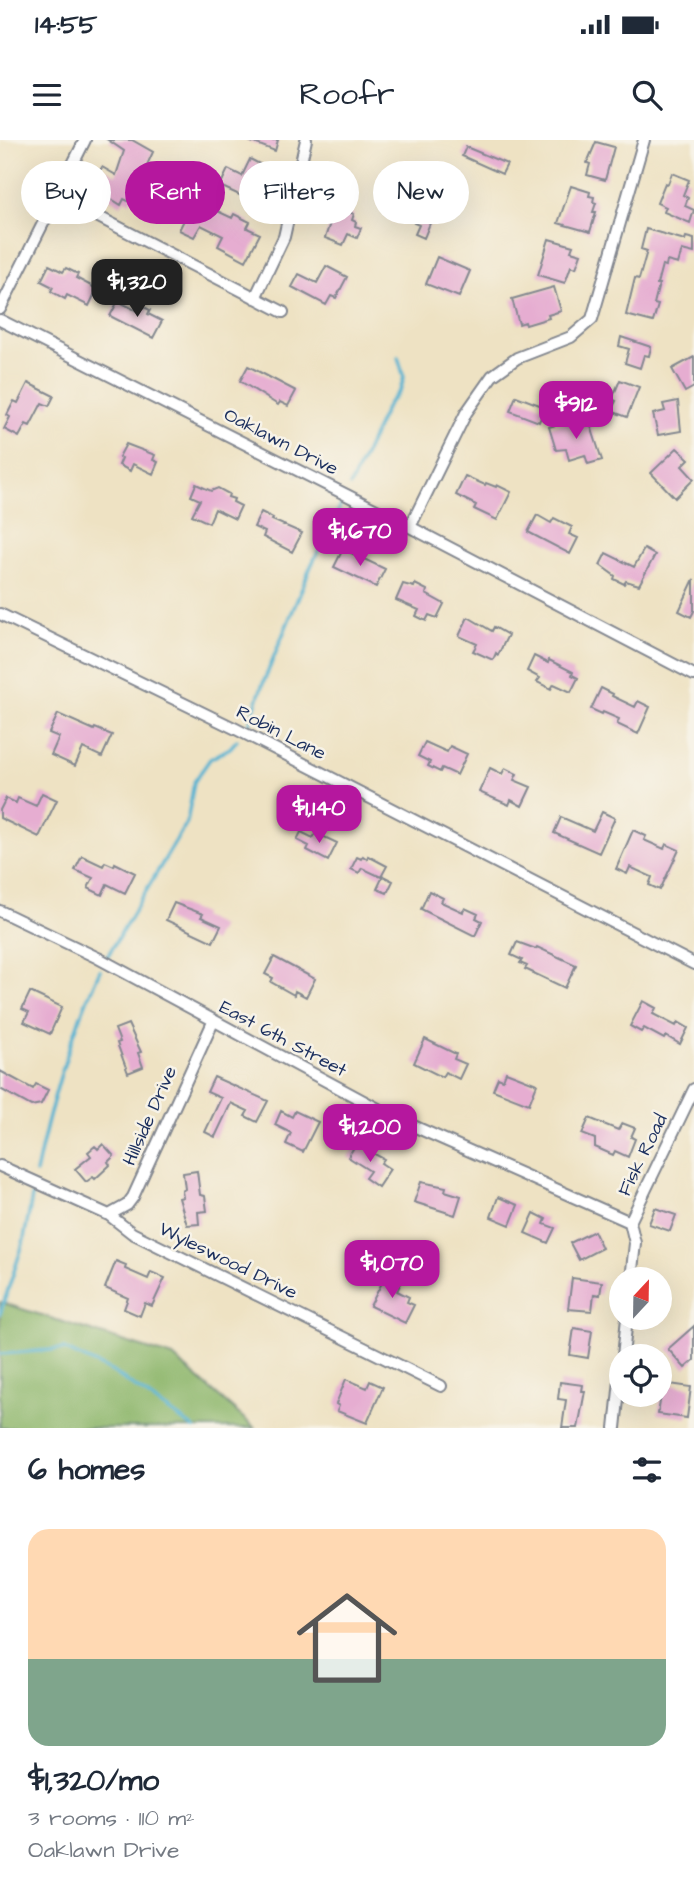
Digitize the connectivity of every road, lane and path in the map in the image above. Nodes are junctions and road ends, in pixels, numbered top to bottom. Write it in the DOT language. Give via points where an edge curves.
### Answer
graph roads {
  1 [pos="85,140"];
  2 [pos="306,140"];
  3 [pos="644,140"];
  4 [pos="74,161"];
  5 [pos="111,223"];
  6 [pos="42,224"];
  7 [pos="255,298"];
  8 [pos="0,309"];
  9 [pos="283,312"];
  10 [pos="0,320"];
  11 [pos="410,527"];
  12 [pos="0,614"];
  13 [pos="694,675"];
  14 [pos="0,911"];
  15 [pos="694,964"];
  16 [pos="213,1022"];
  17 [pos="694,1089"];
  18 [pos="0,1166"];
  19 [pos="109,1215"];
  20 [pos="630,1222"];
  21 [pos="632,1267"];
  22 [pos="442,1386"];
  23 [pos="617,1407"];
  24 [pos="615,1428"];
  1 -- 4 [label="street"];
  2 -- 7 [label="street" via="284,237"];
  3 -- 11 [label="street" via="592,319 571,337 517,358 492,376 466,413"];
  5 -- 7 [label="street"];
  6 -- 8 [label="street"];
  7 -- 9 [label="street"];
  10 -- 11 [label="street, Oaklawn Drive"];
  11 -- 13 [label="street, Oaklawn Drive"];
  12 -- 15 [label="street, Robin Lane" via="236,729"];
  14 -- 16 [label="street, East 6th Street" via="98,958"];
  16 -- 19 [label="street, Hillside Drive" via="133,1197"];
  16 -- 20 [label="street, East 6th Street" via="393,1117"];
  17 -- 20 [label="street, Fisk Road"];
  18 -- 19 [label="street, Wyleswood Drive"];
  19 -- 22 [label="street, Wyleswood Drive" via="132,1233"];
  20 -- 21 [label="street, Fisk Road" via="635,1243"];
  23 -- 24 [label="street"];
}
